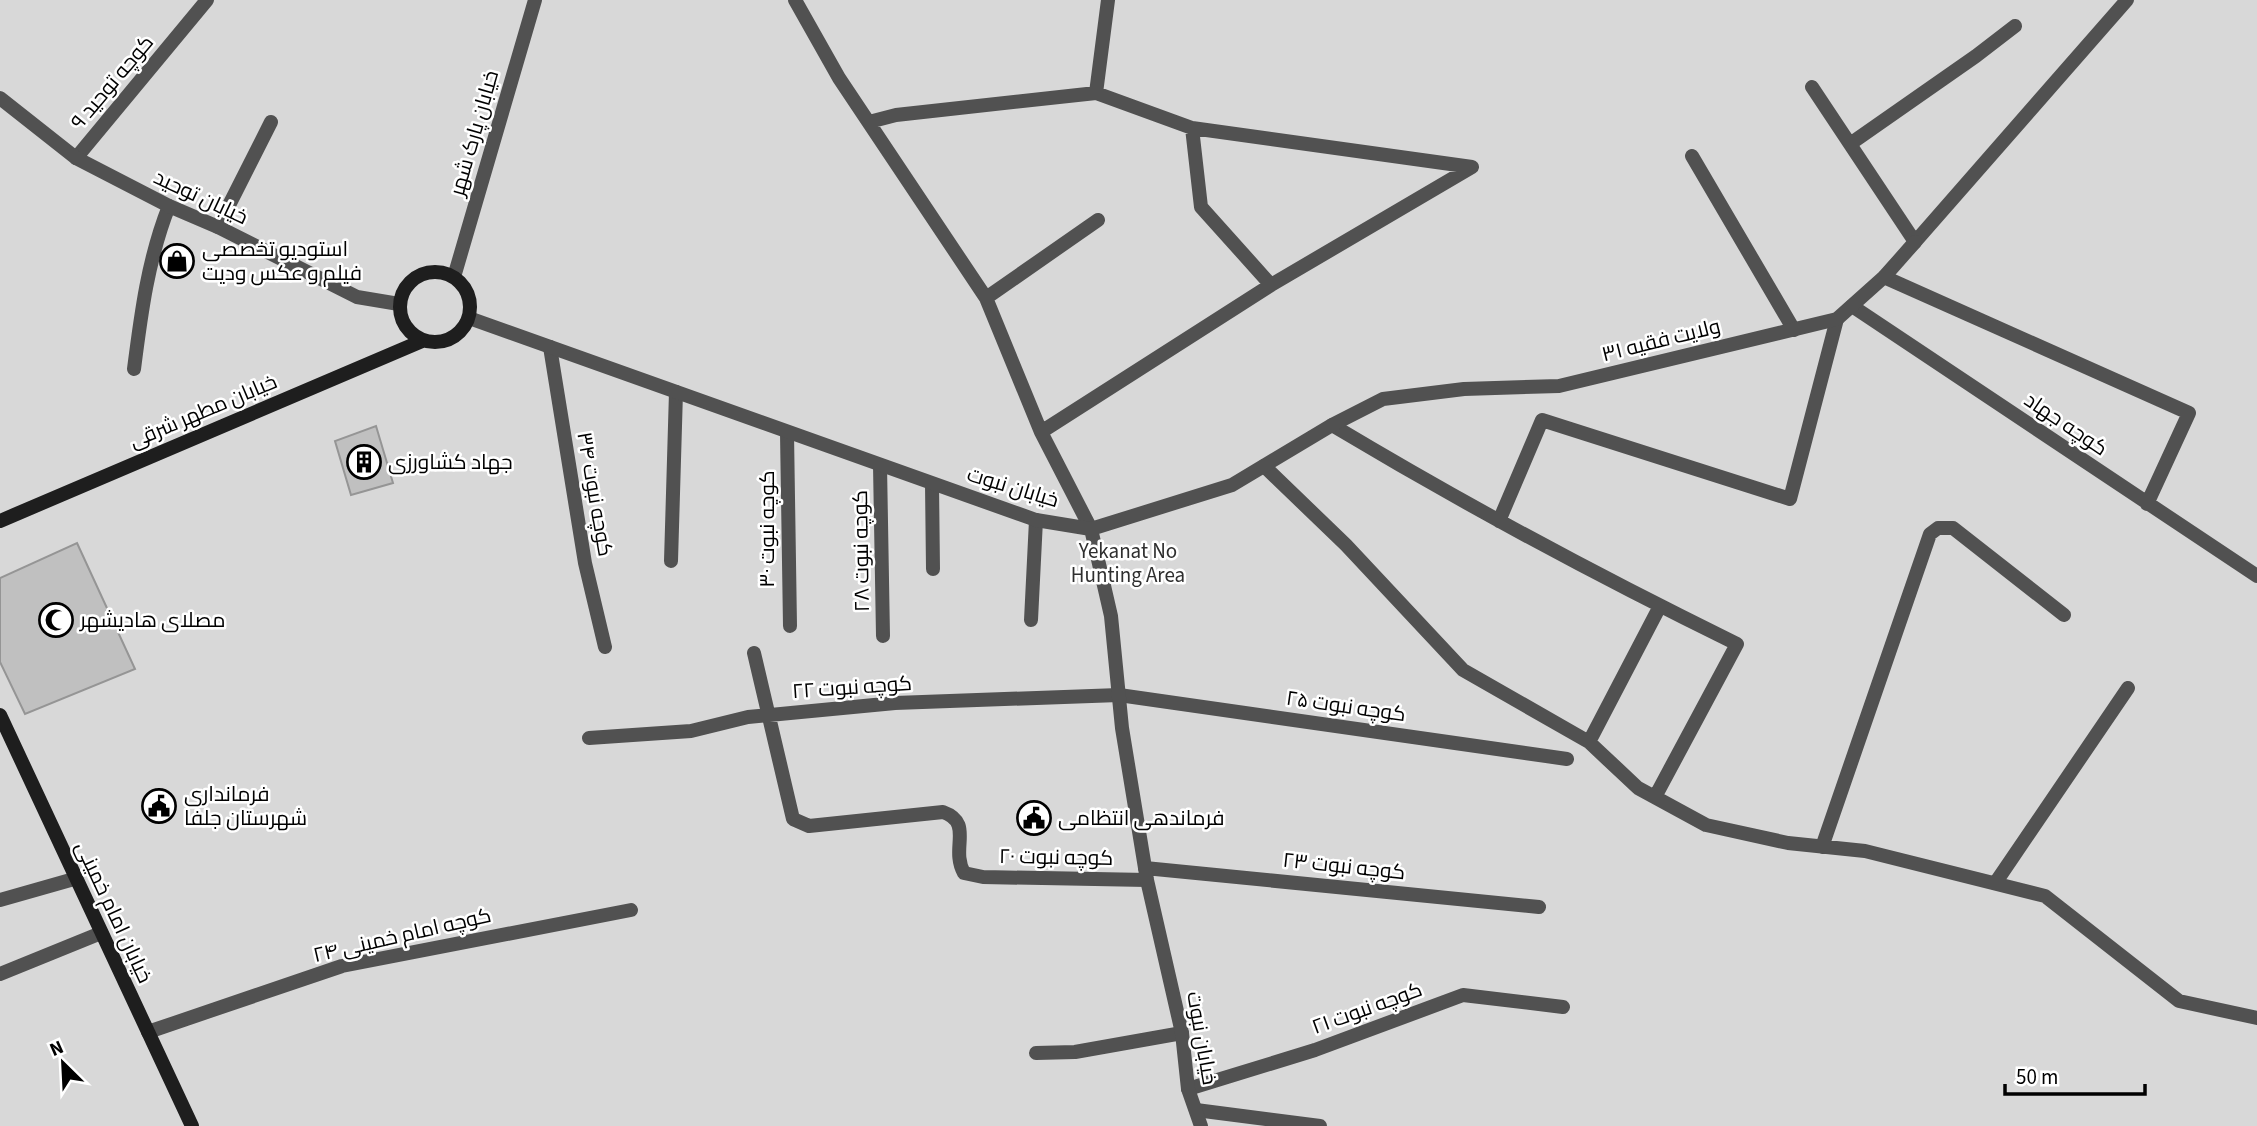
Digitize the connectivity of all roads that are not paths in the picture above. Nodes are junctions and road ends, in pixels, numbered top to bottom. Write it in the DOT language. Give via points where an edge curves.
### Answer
graph roads {
  1 [pos="207,0"];
  2 [pos="535,0"];
  3 [pos="795,0"];
  4 [pos="1108,0"];
  5 [pos="2127,0"];
  6 [pos="2015,26"];
  7 [pos="1812,87"];
  8 [pos="1096,93"];
  9 [pos="0,98"];
  10 [pos="271,122"];
  11 [pos="869,122"];
  12 [pos="1192,128"];
  13 [pos="1850,144"];
  14 [pos="1692,156"];
  15 [pos="76,158"];
  16 [pos="169,206"];
  17 [pos="1098,219"];
  18 [pos="218,227"];
  19 [pos="1915,242"];
  20 [pos="454,277"];
  21 [pos="1884,277"];
  22 [pos="1271,285"];
  23 [pos="986,298"];
  24 [pos="399,304"];
  25 [pos="1852,306"];
  26 [pos="469,318"];
  27 [pos="1837,319"];
  28 [pos="1794,330"];
  29 [pos="422,341"];
  30 [pos="550,347"];
  31 [pos="134,369"];
  32 [pos="676,392"];
  33 [pos="1332,425"];
  34 [pos="1041,432"];
  35 [pos="787,433"];
  36 [pos="880,465"];
  37 [pos="1264,466"];
  38 [pos="932,484"];
  39 [pos="2147,504"];
  40 [pos="0,520"];
  41 [pos="1035,520"];
  42 [pos="1499,521"];
  43 [pos="1091,529"];
  44 [pos="671,561"];
  45 [pos="933,569"];
  46 [pos="2257,576"];
  47 [pos="1660,606"];
  48 [pos="2064,615"];
  49 [pos="1031,620"];
  50 [pos="790,626"];
  51 [pos="884,636"];
  52 [pos="605,647"];
  53 [pos="754,653"];
  54 [pos="2129,688"];
  55 [pos="1119,695"];
  56 [pos="0,715"];
  57 [pos="768,715"];
  58 [pos="589,738"];
  59 [pos="1589,742"];
  60 [pos="1567,759"];
  61 [pos="1655,797"];
  62 [pos="1822,847"];
  63 [pos="1146,874"];
  64 [pos="75,879"];
  65 [pos="1996,881"];
  66 [pos="0,900"];
  67 [pos="1539,907"];
  68 [pos="632,910"];
  69 [pos="101,933"];
  70 [pos="0,974"];
  71 [pos="1563,1007"];
  72 [pos="2257,1018"];
  73 [pos="148,1032"];
  74 [pos="1182,1033"];
  75 [pos="1036,1053"];
  76 [pos="1188,1089"];
  77 [pos="1196,1110"];
  78 [pos="192,1126"];
  79 [pos="1201,1126"];
  80 [pos="1320,1126"];
  1 -- 15 [label="street, کوچه توحید ۹"];
  2 -- 20 [label="street, خیابان پارک شهر"];
  3 -- 11 [label="street"];
  4 -- 8 [label="street"];
  5 -- 19 [label="street, ولایت فقیه ۳۱"];
  6 -- 13 [label="street"];
  7 -- 13 [label="street"];
  8 -- 11 [label="street" via="896,115"];
  8 -- 12 [label="street"];
  9 -- 15 [label="street, خیابان توحید"];
  10 -- 18 [label="street"];
  11 -- 23 [label="street"];
  12 -- 22 [label="street" via="1201,207"];
  12 -- 22 [label="street" via="1472,167"];
  13 -- 19 [label="street"];
  14 -- 28 [label="street"];
  15 -- 16 [label="street, خیابان توحید"];
  16 -- 18 [label="street, خیابان توحید"];
  16 -- 31 [label="street" via="144,294"];
  17 -- 23 [label="street"];
  18 -- 24 [label="street, خیابان توحید" via="356,297"];
  19 -- 21 [label="street, ولایت فقیه ۳۱"];
  20 -- 24 [label="main road" via="422,274 405,287"];
  20 -- 26 [label="main road" via="468,295"];
  21 -- 25 [label="street, ولایت فقیه ۳۱"];
  21 -- 39 [label="street" via="2189,413"];
  22 -- 34 [label="street"];
  23 -- 34 [label="street"];
  24 -- 29 [label="main road" via="404,326"];
  25 -- 27 [label="street, ولایت فقیه ۳۱"];
  25 -- 39 [label="street, کوچه جهاد"];
  26 -- 29 [label="main road" via="455,337"];
  26 -- 30 [label="street, خیابان نبوت"];
  27 -- 28 [label="street, ولایت فقیه ۳۱"];
  27 -- 42 [label="street" via="1790,499 1542,420"];
  28 -- 33 [label="street, ولایت فقیه ۳۱" via="1559,386 1464,389 1383,399"];
  29 -- 40 [label="main road, خیابان مطهر شرقی"];
  30 -- 32 [label="street, خیابان نبوت"];
  30 -- 52 [label="street, کوچه نبوت ۳۴" via="585,563"];
  32 -- 35 [label="street, خیابان نبوت"];
  32 -- 44 [label="street"];
  33 -- 37 [label="street, ولایت فقیه ۳۱"];
  33 -- 42 [label="street"];
  34 -- 43 [label="street"];
  35 -- 36 [label="street, خیابان نبوت"];
  35 -- 50 [label="street, کوچه نبوت ۳۰"];
  36 -- 38 [label="street, خیابان نبوت"];
  36 -- 51 [label="street, کوچه نبوت ۲۸"];
  37 -- 43 [label="street, ولایت فقیه ۳۱" via="1232,485"];
  37 -- 59 [label="street" via="1464,670"];
  38 -- 41 [label="street, خیابان نبوت"];
  38 -- 45 [label="street"];
  39 -- 46 [label="street, کوچه جهاد"];
  41 -- 43 [label="street, خیابان نبوت"];
  41 -- 49 [label="street"];
  42 -- 47 [label="street"];
  43 -- 55 [label="street, خیابان نبوت" via="1111,615"];
  47 -- 59 [label="street"];
  47 -- 61 [label="street" via="1737,643"];
  48 -- 62 [label="street" via="1952,528 1938,528 1930,534"];
  53 -- 57 [label="street"];
  54 -- 65 [label="street"];
  55 -- 57 [label="street, کوچه نبوت ۲۲" via="895,703"];
  55 -- 60 [label="street, کوچه نبوت ۲۵"];
  55 -- 63 [label="street, خیابان نبوت"];
  56 -- 64 [label="main road, خیابان امام خمینی"];
  57 -- 58 [label="street, کوچه نبوت ۲۲" via="691,732"];
  57 -- 63 [label="street, کوچه نبوت ۲۰" via="793,819 809,826 943,812 954,816 961,828 957,860 964,873 983,877"];
  59 -- 61 [label="street" via="1638,788"];
  61 -- 62 [label="street" via="1706,825"];
  62 -- 65 [label="street" via="1865,851"];
  63 -- 67 [label="street, کوچه نبوت ۲۳"];
  63 -- 74 [label="street, خیابان نبوت"];
  64 -- 66 [label="street"];
  64 -- 69 [label="main road, خیابان امام خمینی"];
  65 -- 72 [label="street" via="2045,896 2179,1001"];
  68 -- 73 [label="street, کوچه امام خمینی ۲۴" via="342,966"];
  69 -- 70 [label="street"];
  69 -- 73 [label="main road, خیابان امام خمینی"];
  71 -- 76 [label="street, کوچه نبوت ۲۱" via="1464,995 1315,1050"];
  73 -- 78 [label="main road, خیابان امام خمینی"];
  74 -- 75 [label="street" via="1075,1052"];
  74 -- 76 [label="street, خیابان نبوت"];
  76 -- 77 [label="street, خیابان نبوت"];
  77 -- 79 [label="street, خیابان نبوت"];
  77 -- 80 [label="street"];
}
